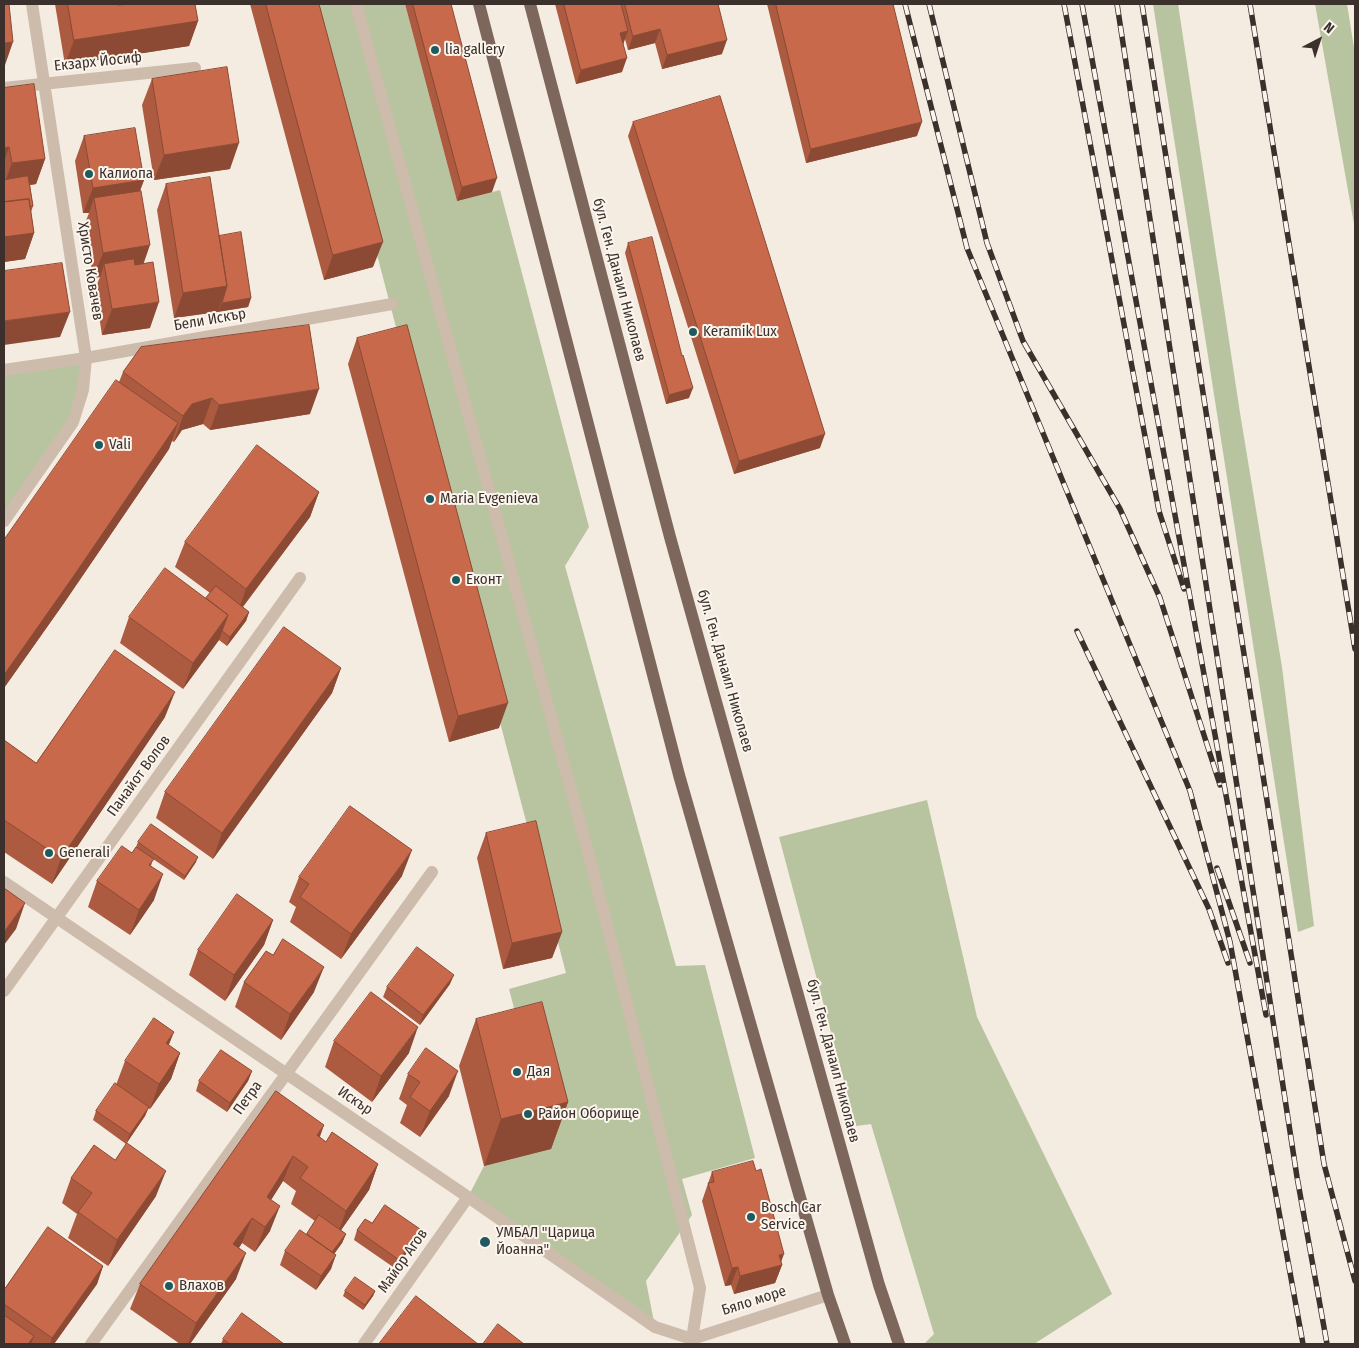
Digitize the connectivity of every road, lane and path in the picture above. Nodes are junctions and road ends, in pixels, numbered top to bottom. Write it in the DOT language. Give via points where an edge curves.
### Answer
graph roads {
  1 [pos="32,4"];
  2 [pos="356,4"];
  3 [pos="480,4"];
  4 [pos="530,4"];
  5 [pos="195,68"];
  6 [pos="45,84"];
  7 [pos="4,88"];
  8 [pos="392,304"];
  9 [pos="86,358"];
  10 [pos="4,370"];
  11 [pos="4,521"];
  12 [pos="300,578"];
  13 [pos="432,872"];
  14 [pos="4,882"];
  15 [pos="57,918"];
  16 [pos="4,991"];
  17 [pos="285,1073"];
  18 [pos="468,1197"];
  19 [pos="828,1295"];
  20 [pos="692,1339"];
  21 [pos="91,1344"];
  22 [pos="364,1344"];
  23 [pos="845,1344"];
  24 [pos="899,1344"];
  1 -- 6 [label="street, Христо Ковачев"];
  2 -- 20 [label="street" via="594,872 698,1279 700,1288"];
  3 -- 19 [label="main road" via="680,775"];
  4 -- 24 [label="main road, бул. Ген. Данаил Николаев" via="670,537 878,1285"];
  5 -- 6 [label="street, Екзарх Йосиф"];
  6 -- 7 [label="street, Екзарх Йосиф"];
  6 -- 9 [label="street, Христо Ковачев"];
  8 -- 9 [label="street, Бели Искър"];
  9 -- 10 [label="street, Бели Искър"];
  9 -- 11 [label="street, Христо Ковачев" via="83,390 73,422"];
  12 -- 15 [label="street, Панайот Волов"];
  13 -- 17 [label="street, Петра"];
  14 -- 15 [label="street, Искър"];
  15 -- 16 [label="street, Панайот Волов"];
  15 -- 17 [label="street, Искър"];
  17 -- 18 [label="street, Искър"];
  17 -- 21 [label="street, Петра"];
  18 -- 20 [label="street, Искър" via="655,1327"];
  18 -- 22 [label="street, Майор Агов"];
  19 -- 20 [label="street, Бяло море"];
  19 -- 23 [label="main road"];
}
